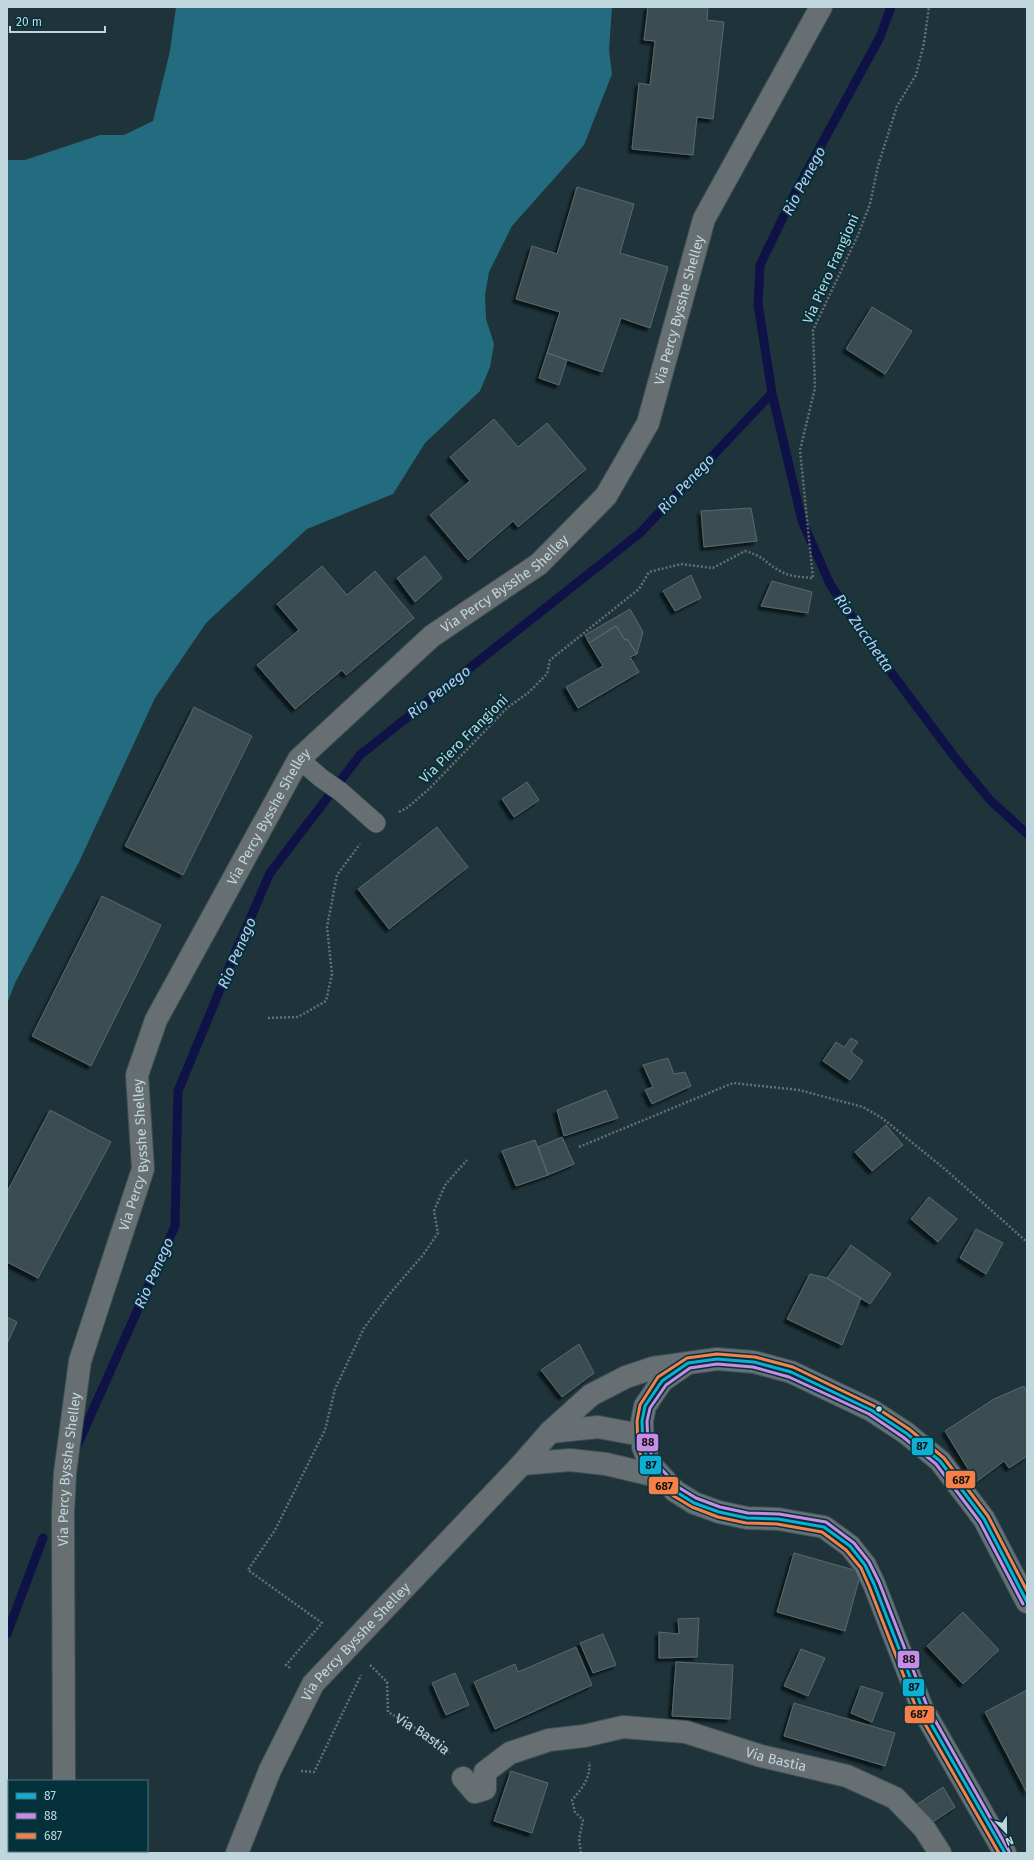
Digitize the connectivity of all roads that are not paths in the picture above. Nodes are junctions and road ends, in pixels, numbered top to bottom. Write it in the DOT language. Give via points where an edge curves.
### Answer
graph roads {
  1 [pos="820,7"];
  2 [pos="299,759"];
  3 [pos="376,823"];
  4 [pos="688,1363"];
  5 [pos="550,1432"];
  6 [pos="641,1435"];
  7 [pos="522,1464"];
  8 [pos="661,1477"];
  9 [pos="1027,1602"];
  10 [pos="463,1778"];
  11 [pos="64,1780"];
  12 [pos="237,1853"];
  13 [pos="940,1853"];
  14 [pos="1005,1853"];
  1 -- 2 [label="street, Via Percy Bysshe Shelley" via="704,219 648,423 606,496 539,564 432,636"];
  2 -- 3 [label="lane"];
  2 -- 11 [label="street, Via Percy Bysshe Shelley" via="156,1020 137,1074 143,1169 80,1362 65,1473"];
  4 -- 5 [label="street, Via Percy Bysshe Shelley" via="653,1368 626,1377 591,1395"];
  4 -- 6 [label="main road" via="662,1381 652,1394 645,1406"];
  4 -- 9 [label="main road" via="717,1359 754,1362 791,1372 871,1410 906,1434 940,1461 984,1519"];
  5 -- 6 [label="street" via="598,1427"];
  5 -- 7 [label="street, Via Percy Bysshe Shelley"];
  6 -- 8 [label="main road" via="650,1464"];
  7 -- 8 [label="street" via="570,1460 606,1464"];
  7 -- 12 [label="street, Via Percy Bysshe Shelley" via="314,1684 270,1770"];
  8 -- 14 [label="main road" via="675,1491 694,1503 747,1518 778,1519 824,1528 850,1546 865,1565 874,1584 922,1708"];
  10 -- 13 [label="street, Via Bastia" via="475,1792 485,1789 485,1772 510,1753 549,1740 584,1736 623,1727 686,1732 761,1756 847,1776 895,1798 924,1828"];
}
